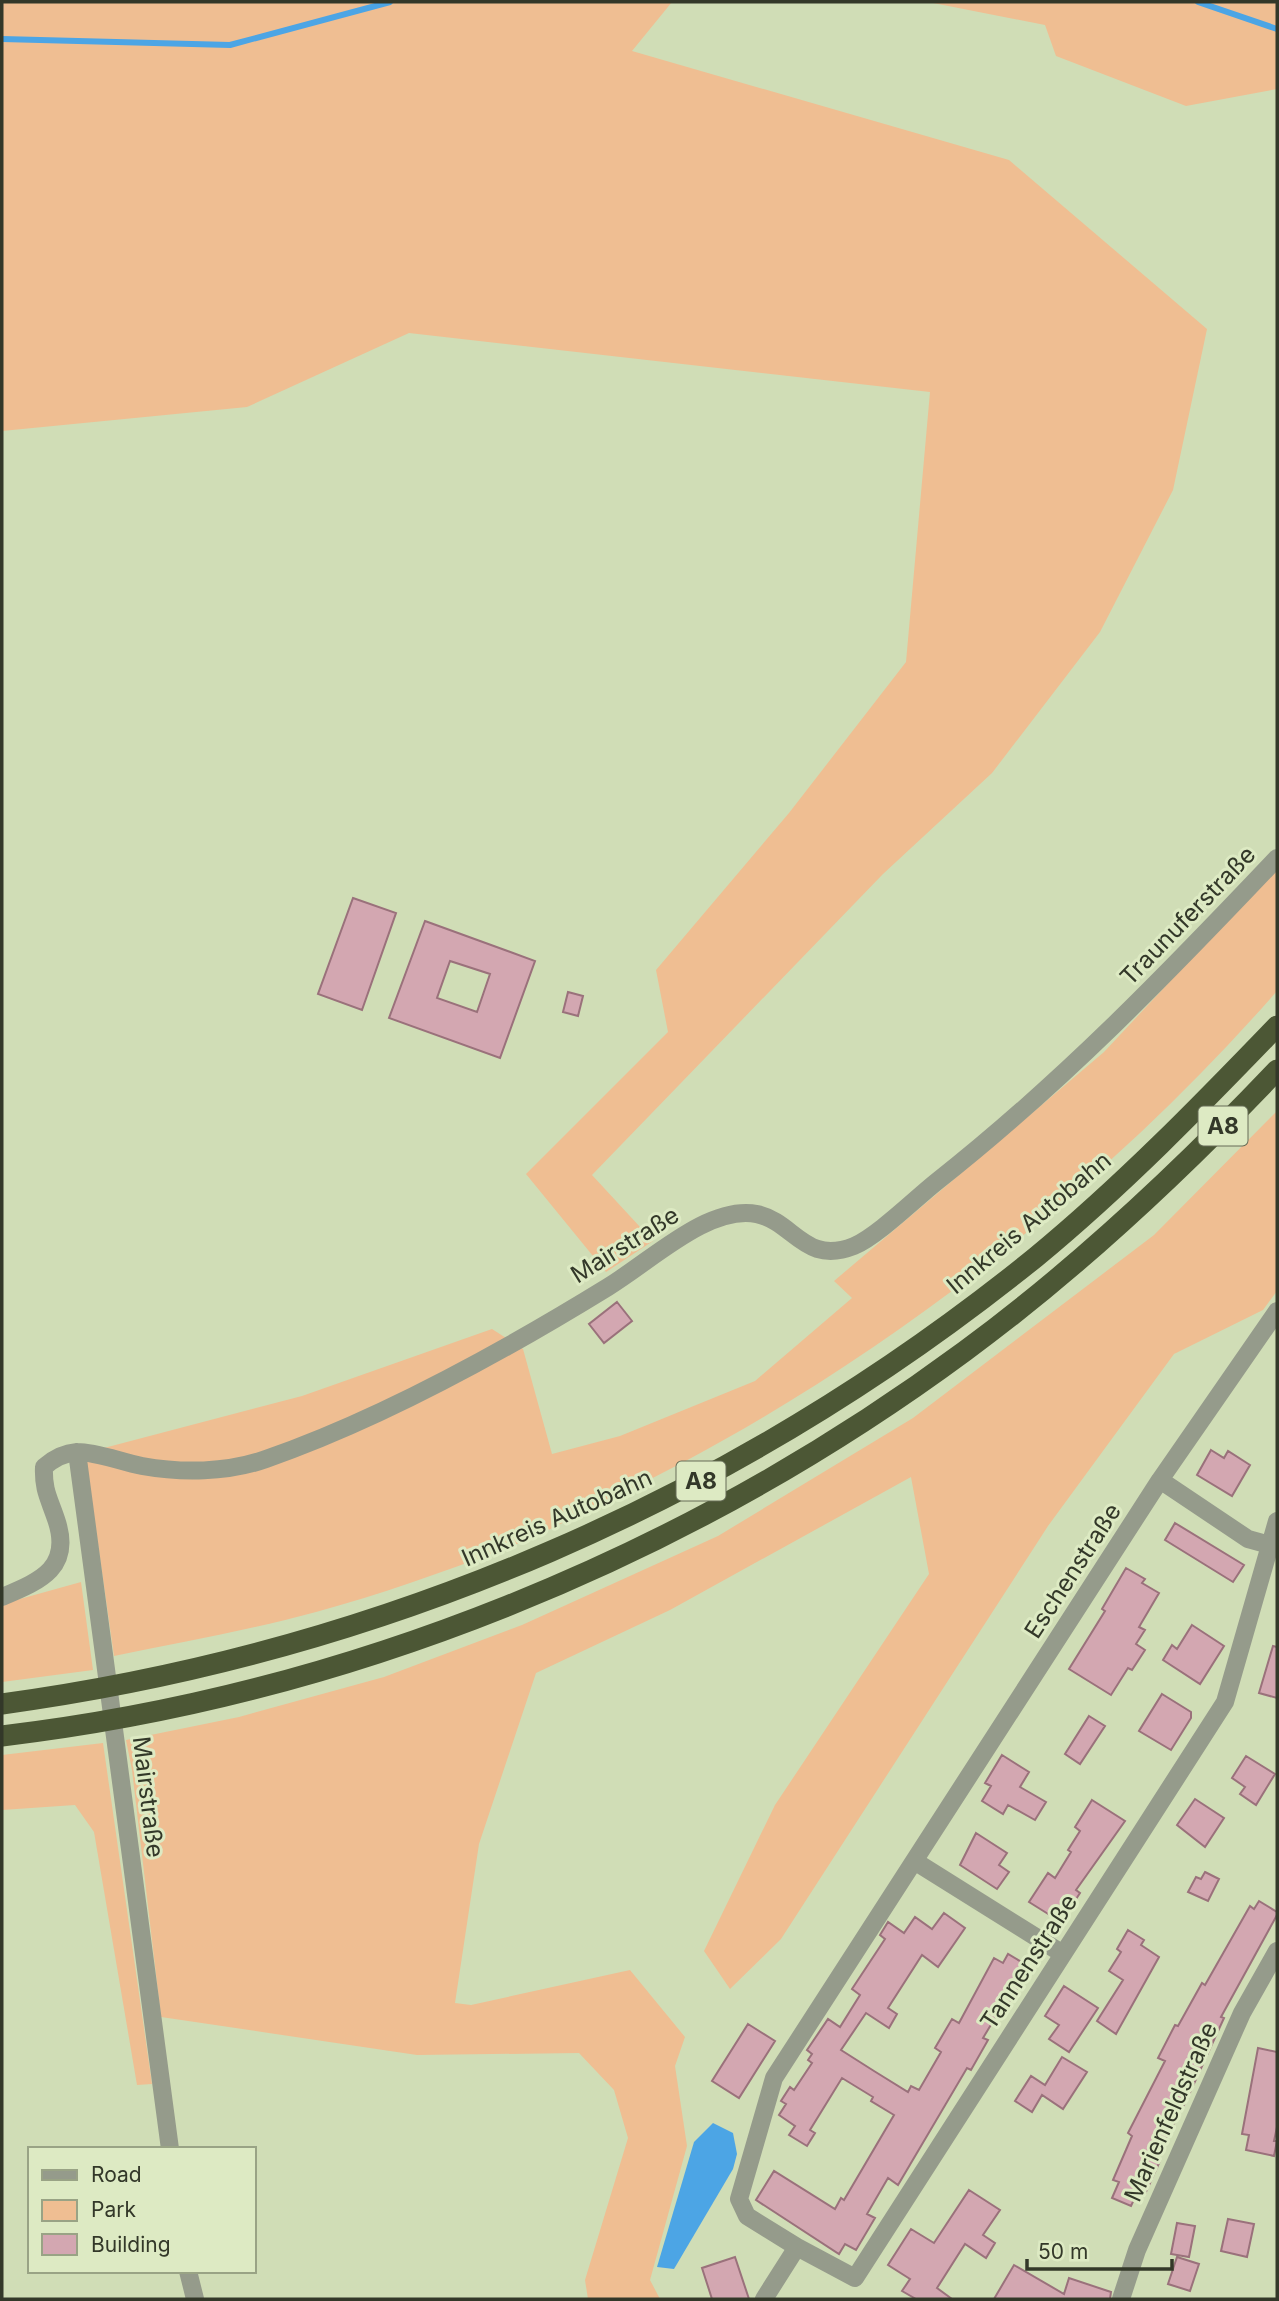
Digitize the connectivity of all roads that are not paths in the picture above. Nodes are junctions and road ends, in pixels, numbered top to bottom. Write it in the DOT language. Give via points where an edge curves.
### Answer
graph roads {
  1 [pos="1277,858"];
  2 [pos="1135,1007"];
  3 [pos="1277,1026"];
  4 [pos="1277,1070"];
  5 [pos="1277,1311"];
  6 [pos="77,1452"];
  7 [pos="1160,1480"];
  8 [pos="1277,1521"];
  9 [pos="1273,1546"];
  10 [pos="2,1597"];
  11 [pos="2,1704"];
  12 [pos="2,1736"];
  13 [pos="916,1861"];
  14 [pos="1277,1951"];
  15 [pos="1063,1954"];
  16 [pos="170,2147"];
  17 [pos="797,2247"];
  18 [pos="188,2273"];
  19 [pos="195,2299"];
  20 [pos="764,2299"];
  21 [pos="1121,2299"];
  1 -- 2 [label="street, Traunuferstraße"];
  2 -- 6 [label="street, Mairstraße" via="1050,1087 857,1245 814,1251 776,1220 743,1211 704,1224 663,1247 610,1286 487,1356 358,1422 262,1461 207,1471 145,1467"];
  3 -- 11 [label="highway, Innkreis Autobahn / A8" via="1103,1198 962,1314 840,1400 660,1503 518,1567 369,1622 220,1664"];
  4 -- 12 [label="highway, A8" via="1169,1181 984,1336 824,1446 689,1522 482,1616 342,1663 177,1706"];
  5 -- 7 [label="street, Eschenstraße"];
  6 -- 10 [label="street" via="55,1457 44,1467 43,1489 57,1521 59,1557 50,1571 32,1584"];
  6 -- 16 [label="street, Mairstraße"];
  7 -- 9 [label="street" via="1248,1539"];
  7 -- 13 [label="street, Eschenstraße"];
  8 -- 9 [label="street, Tannenstraße"];
  9 -- 15 [label="street, Tannenstraße" via="1225,1702"];
  13 -- 15 [label="street"];
  13 -- 17 [label="street, Eschenstraße" via="774,2078 738,2199 747,2216"];
  14 -- 21 [label="street, Marienfeldstraße" via="1236,2026 1137,2250"];
  15 -- 17 [label="street, Tannenstraße" via="855,2278"];
  17 -- 20 [label="street"];
  18 -- 19 [label="street"];
}
